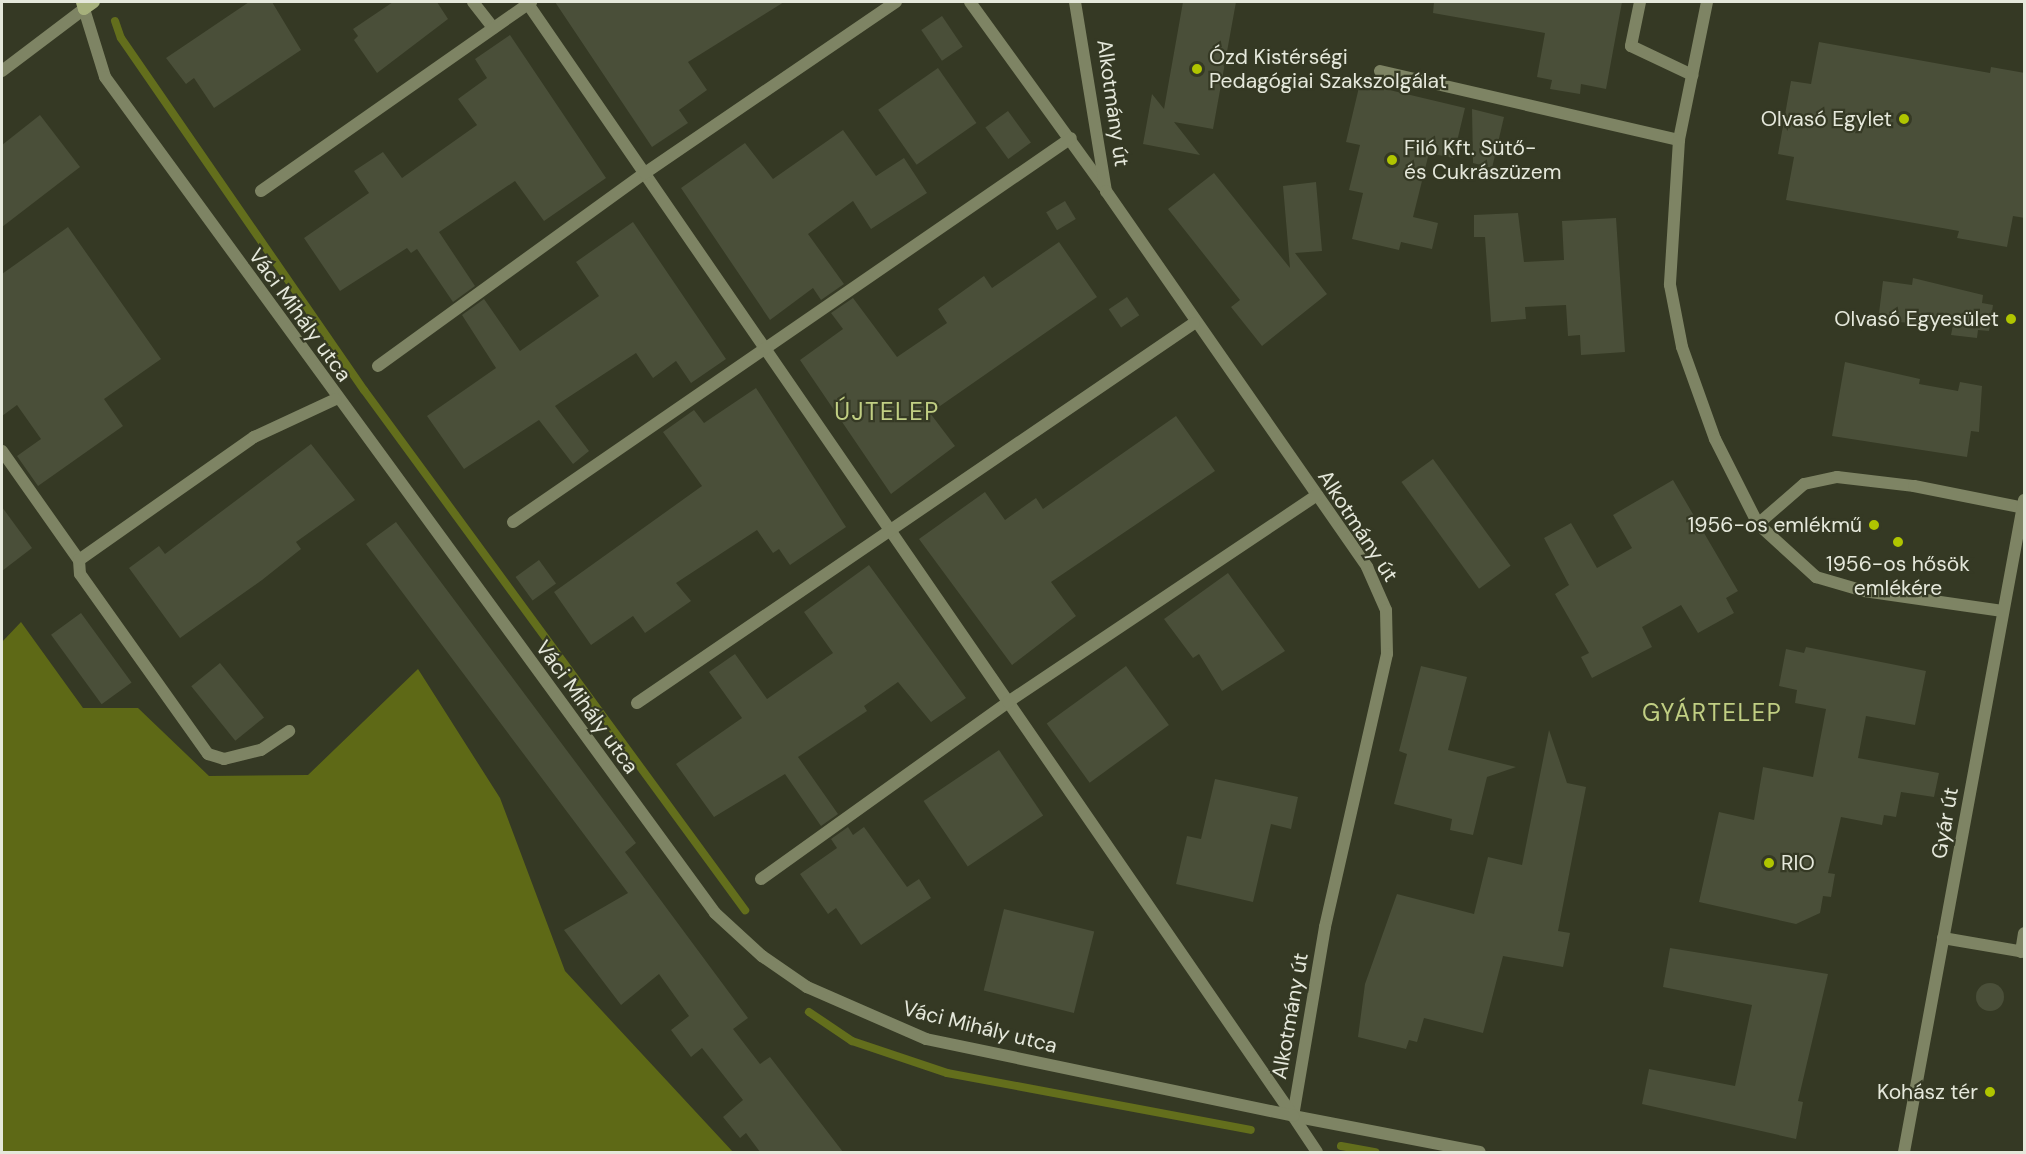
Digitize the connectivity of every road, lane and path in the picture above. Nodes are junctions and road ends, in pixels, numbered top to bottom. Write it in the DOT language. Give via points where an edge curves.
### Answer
graph roads {
  1 [pos="473,2"];
  2 [pos="896,2"];
  3 [pos="970,2"];
  4 [pos="1075,2"];
  5 [pos="1640,2"];
  6 [pos="1707,2"];
  7 [pos="530,3"];
  8 [pos="87,4"];
  9 [pos="493,28"];
  10 [pos="2,71"];
  11 [pos="1380,71"];
  12 [pos="1692,75"];
  13 [pos="1071,138"];
  14 [pos="1679,141"];
  15 [pos="645,173"];
  16 [pos="261,191"];
  17 [pos="1106,191"];
  18 [pos="1194,323"];
  19 [pos="767,351"];
  20 [pos="378,366"];
  21 [pos="336,399"];
  22 [pos="2,451"];
  23 [pos="1317,495"];
  24 [pos="2024,505"];
  25 [pos="513,522"];
  26 [pos="1758,524"];
  27 [pos="888,527"];
  28 [pos="79,560"];
  29 [pos="2003,611"];
  30 [pos="1008,702"];
  31 [pos="637,703"];
  32 [pos="289,731"];
  33 [pos="760,879"];
  34 [pos="2025,933"];
  35 [pos="1943,938"];
  36 [pos="2023,952"];
  37 [pos="1293,1116"];
  38 [pos="1317,1152"];
  39 [pos="1480,1152"];
  40 [pos="1904,1152"];
  1 -- 9 [label="street"];
  2 -- 15 [label="street"];
  3 -- 13 [label="street"];
  4 -- 17 [label="street, Alkotmány út"];
  5 -- 12 [label="street" via="1631,46"];
  6 -- 12 [label="street"];
  7 -- 9 [label="street"];
  7 -- 15 [label="street"];
  8 -- 10 [label="street"];
  8 -- 21 [label="street, Váci Mihály utca" via="105,77"];
  9 -- 16 [label="street"];
  11 -- 14 [label="street"];
  12 -- 14 [label="street"];
  13 -- 17 [label="street"];
  13 -- 19 [label="street"];
  14 -- 26 [label="street" via="1670,285 1682,347 1715,439"];
  15 -- 19 [label="street"];
  15 -- 20 [label="street"];
  17 -- 18 [label="street, Alkotmány út"];
  18 -- 23 [label="street, Alkotmány út"];
  18 -- 27 [label="street"];
  19 -- 25 [label="street"];
  19 -- 27 [label="street"];
  21 -- 28 [label="street" via="254,437"];
  21 -- 37 [label="street, Váci Mihály utca" via="715,913 762,956 807,987 926,1039"];
  22 -- 28 [label="street"];
  23 -- 30 [label="street"];
  23 -- 37 [label="street, Alkotmány út" via="1378,587 1388,643 1326,927"];
  24 -- 26 [label="street" via="1837,477 1804,484"];
  24 -- 29 [label="street, Gyár út"];
  26 -- 29 [label="street" via="1816,577 1864,591"];
  27 -- 30 [label="street"];
  27 -- 31 [label="street"];
  28 -- 32 [label="street" via="80,574 208,754 224,759 261,750"];
  29 -- 35 [label="street, Gyár út"];
  30 -- 33 [label="street"];
  30 -- 37 [label="street"];
  34 -- 36 [label="street"];
  35 -- 36 [label="street"];
  35 -- 40 [label="street, Gyár út"];
  37 -- 38 [label="street"];
  37 -- 39 [label="street, Váci Mihály utca"];
}
